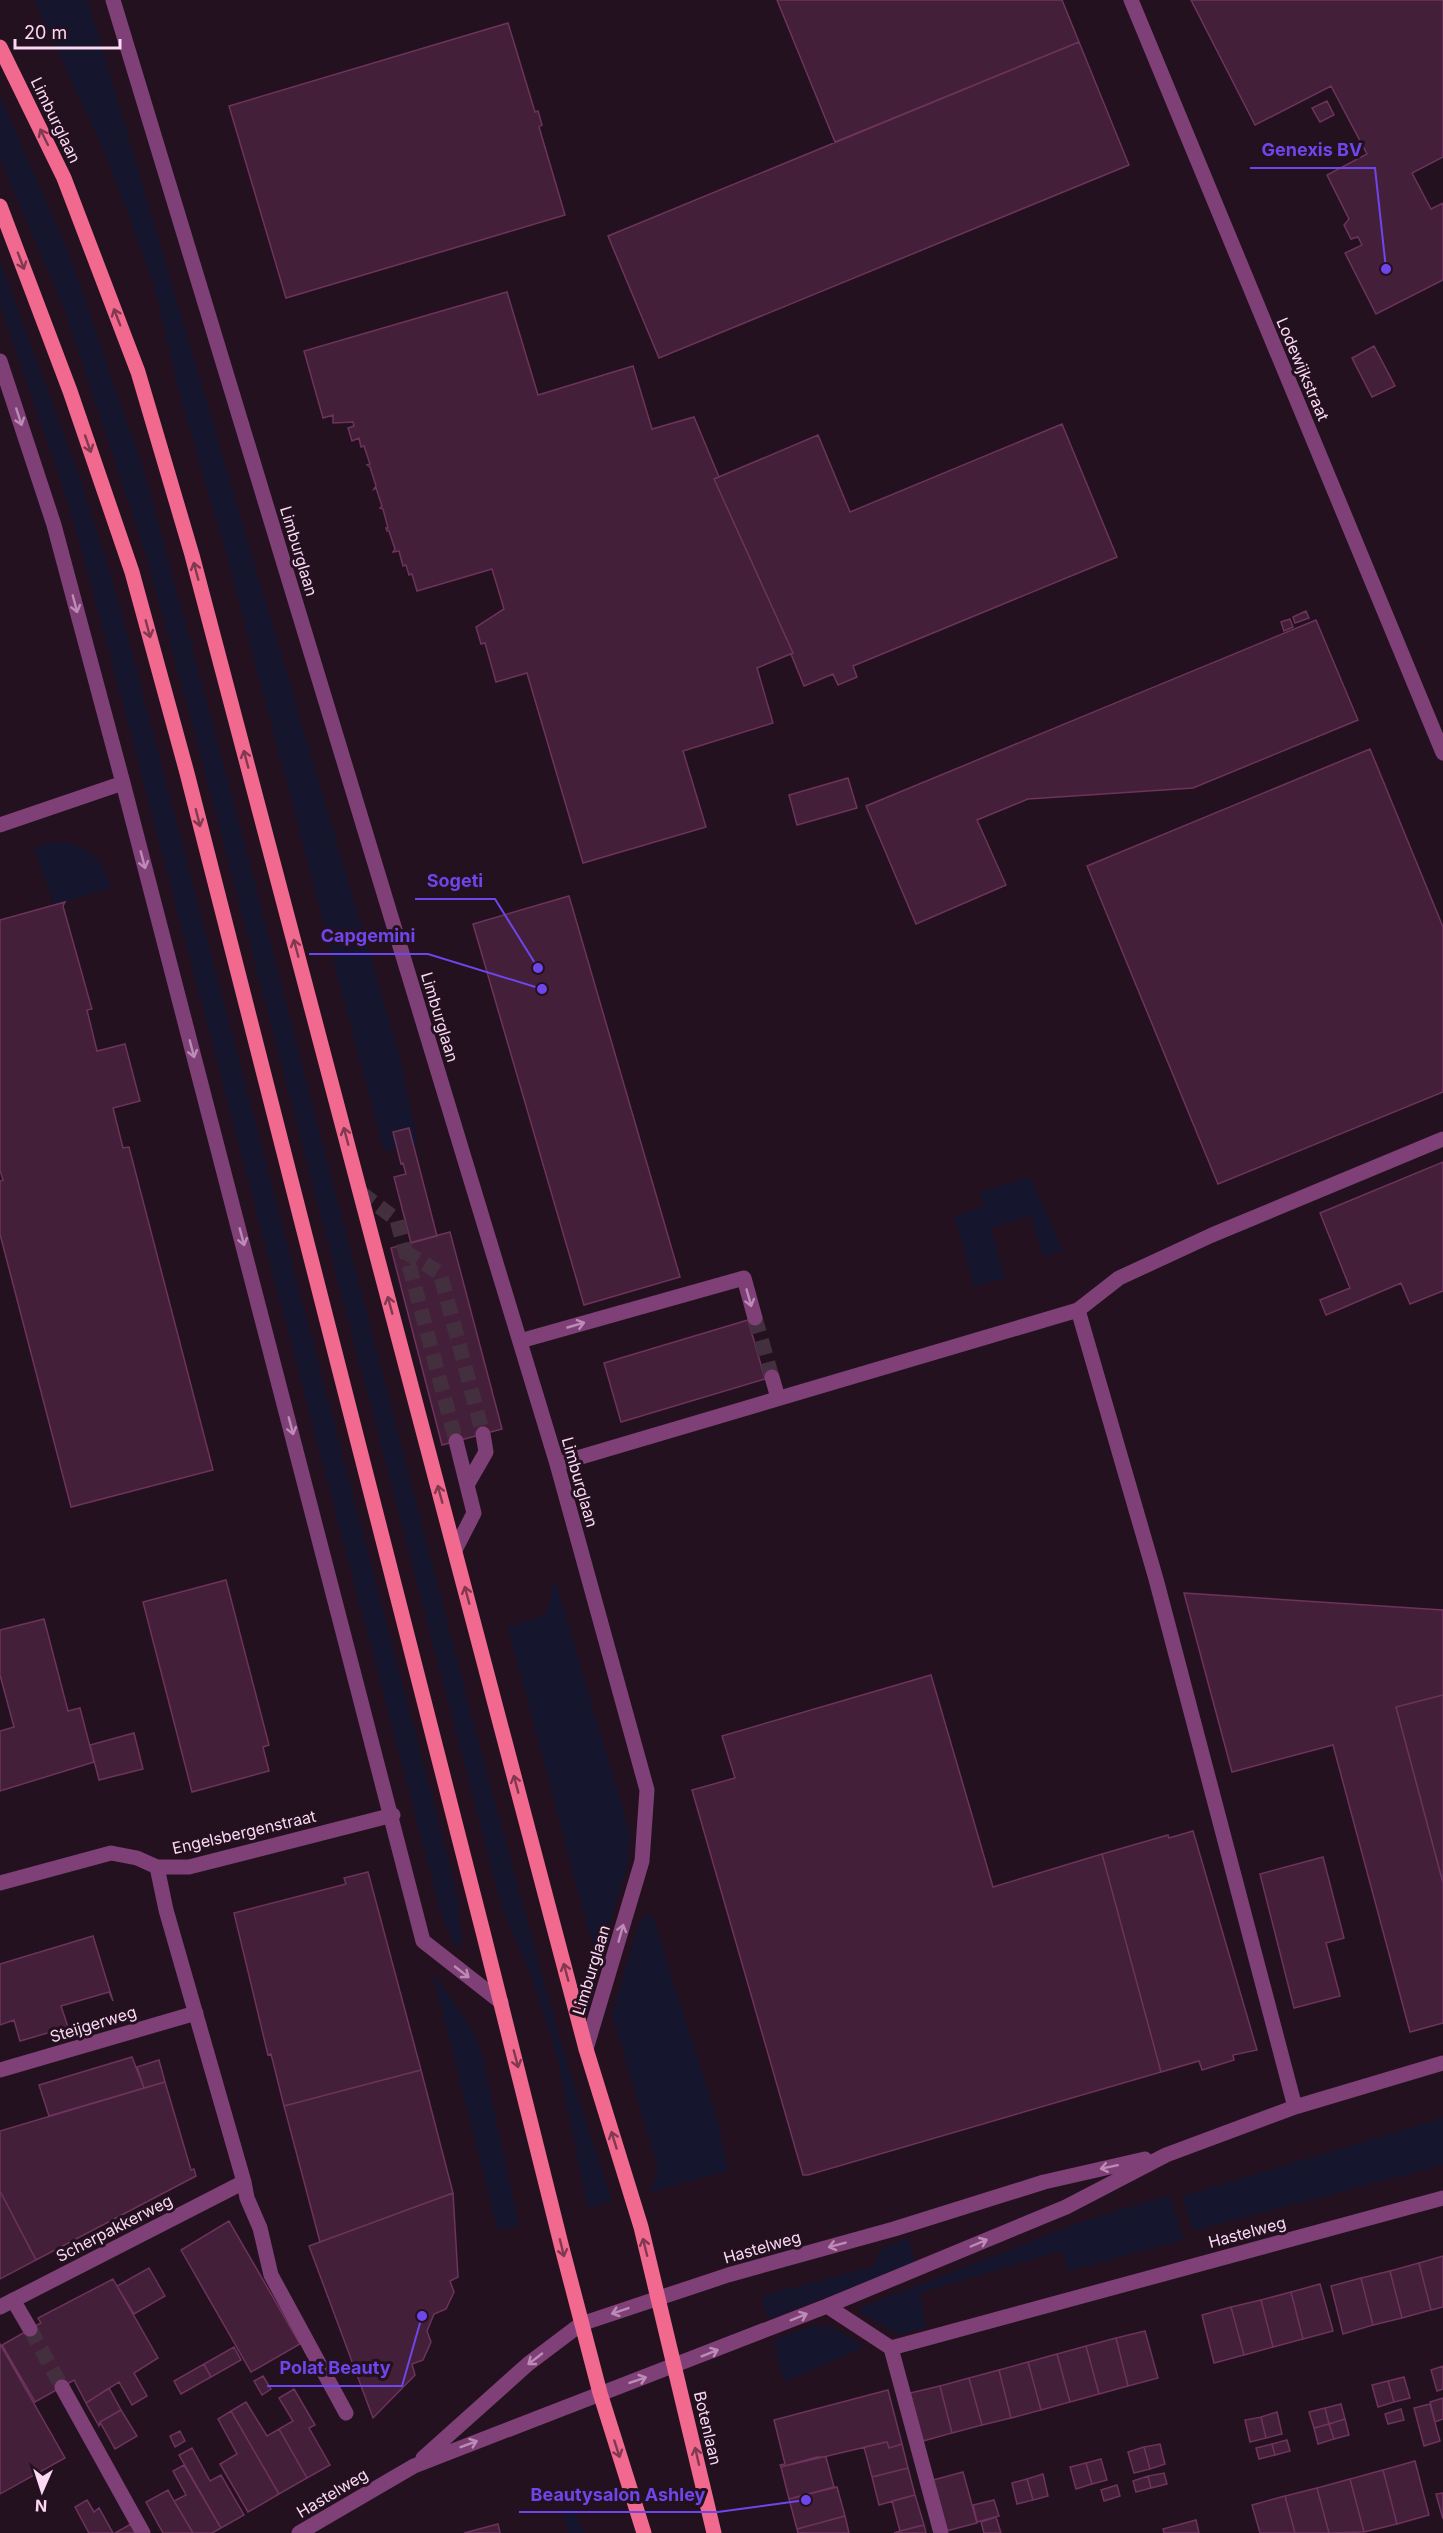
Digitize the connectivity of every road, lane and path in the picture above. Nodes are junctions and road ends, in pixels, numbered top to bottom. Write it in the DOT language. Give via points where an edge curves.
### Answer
graph roads {
  1 [pos="113,0"];
  2 [pos="1131,0"];
  3 [pos="0,46"];
  4 [pos="0,206"];
  5 [pos="0,362"];
  6 [pos="1443,753"];
  7 [pos="123,783"];
  8 [pos="0,825"];
  9 [pos="1443,1139"];
  10 [pos="1078,1310"];
  11 [pos="755,1318"];
  12 [pos="519,1341"];
  13 [pos="772,1377"];
  14 [pos="778,1398"];
  15 [pos="483,1434"];
  16 [pos="456,1441"];
  17 [pos="557,1464"];
  18 [pos="467,1485"];
  19 [pos="455,1550"];
  20 [pos="393,1815"];
  21 [pos="157,1868"];
  22 [pos="0,1883"];
  23 [pos="501,2002"];
  24 [pos="196,2013"];
  25 [pos="586,2049"];
  26 [pos="1443,2063"];
  27 [pos="0,2070"];
  28 [pos="1295,2107"];
  29 [pos="1166,2155"];
  30 [pos="244,2182"];
  31 [pos="1443,2198"];
  32 [pos="658,2298"];
  33 [pos="6,2303"];
  34 [pos="827,2306"];
  35 [pos="582,2324"];
  36 [pos="30,2329"];
  37 [pos="891,2348"];
  38 [pos="675,2366"];
  39 [pos="62,2387"];
  40 [pos="600,2393"];
  41 [pos="346,2413"];
  42 [pos="414,2466"];
  43 [pos="143,2533"];
  44 [pos="299,2533"];
  45 [pos="644,2533"];
  46 [pos="714,2533"];
  47 [pos="941,2533"];
  1 -- 12 [label="street, Limburglaan"];
  2 -- 6 [label="street, Lodewijkstraat"];
  19 -- 3 [label="main road, Limburglaan, one-way" via="192,555 142,384 64,178"];
  4 -- 23 [label="main road, one-way" via="70,391 135,583"];
  5 -- 7 [label="street, one-way" via="54,525"];
  7 -- 8 [label="street"];
  7 -- 20 [label="street, one-way"];
  9 -- 10 [label="street" via="1119,1278"];
  10 -- 14 [label="street"];
  10 -- 28 [label="street" via="1156,1579"];
  12 -- 11 [label="street, one-way" via="744,1278"];
  12 -- 17 [label="street, Limburglaan"];
  13 -- 14 [label="street"];
  14 -- 17 [label="street"];
  15 -- 18 [label="street" via="486,1452"];
  16 -- 18 [label="street"];
  25 -- 17 [label="street, Limburglaan, one-way" via="642,1861 647,1790"];
  18 -- 19 [label="street" via="474,1513"];
  25 -- 19 [label="main road, Limburglaan, one-way"];
  20 -- 21 [label="street, Engelsbergenstraat" via="189,1867"];
  20 -- 23 [label="street, one-way" via="423,1941"];
  21 -- 22 [label="street, Engelsbergenstraat" via="130,1855 111,1853"];
  21 -- 24 [label="street"];
  23 -- 35 [label="main road, one-way"];
  24 -- 27 [label="street, Steijgerweg"];
  24 -- 30 [label="street"];
  32 -- 25 [label="main road, Limburglaan, one-way"];
  26 -- 28 [label="street, Hastelweg"];
  28 -- 29 [label="street, Hastelweg"];
  29 -- 32 [label="street, Hastelweg, one-way" via="1044,2182"];
  34 -- 29 [label="street, Hastelweg, one-way" via="1066,2206"];
  30 -- 33 [label="street, Scherpakkerweg"];
  30 -- 41 [label="street" via="271,2275"];
  31 -- 37 [label="street, Hastelweg"];
  32 -- 35 [label="street, Hastelweg, one-way"];
  32 -- 38 [label="main road, Limburglaan"];
  33 -- 36 [label="street"];
  34 -- 37 [label="street"];
  38 -- 34 [label="street, Hastelweg, one-way"];
  35 -- 40 [label="main road"];
  35 -- 42 [label="street, Hastelweg, one-way" via="528,2364"];
  37 -- 47 [label="street"];
  40 -- 38 [label="street, Hastelweg, one-way"];
  46 -- 38 [label="main road, Botenlaan, one-way"];
  39 -- 43 [label="street"];
  42 -- 40 [label="street, Hastelweg, one-way"];
  40 -- 45 [label="main road, one-way"];
  42 -- 44 [label="street, Hastelweg"];
}
